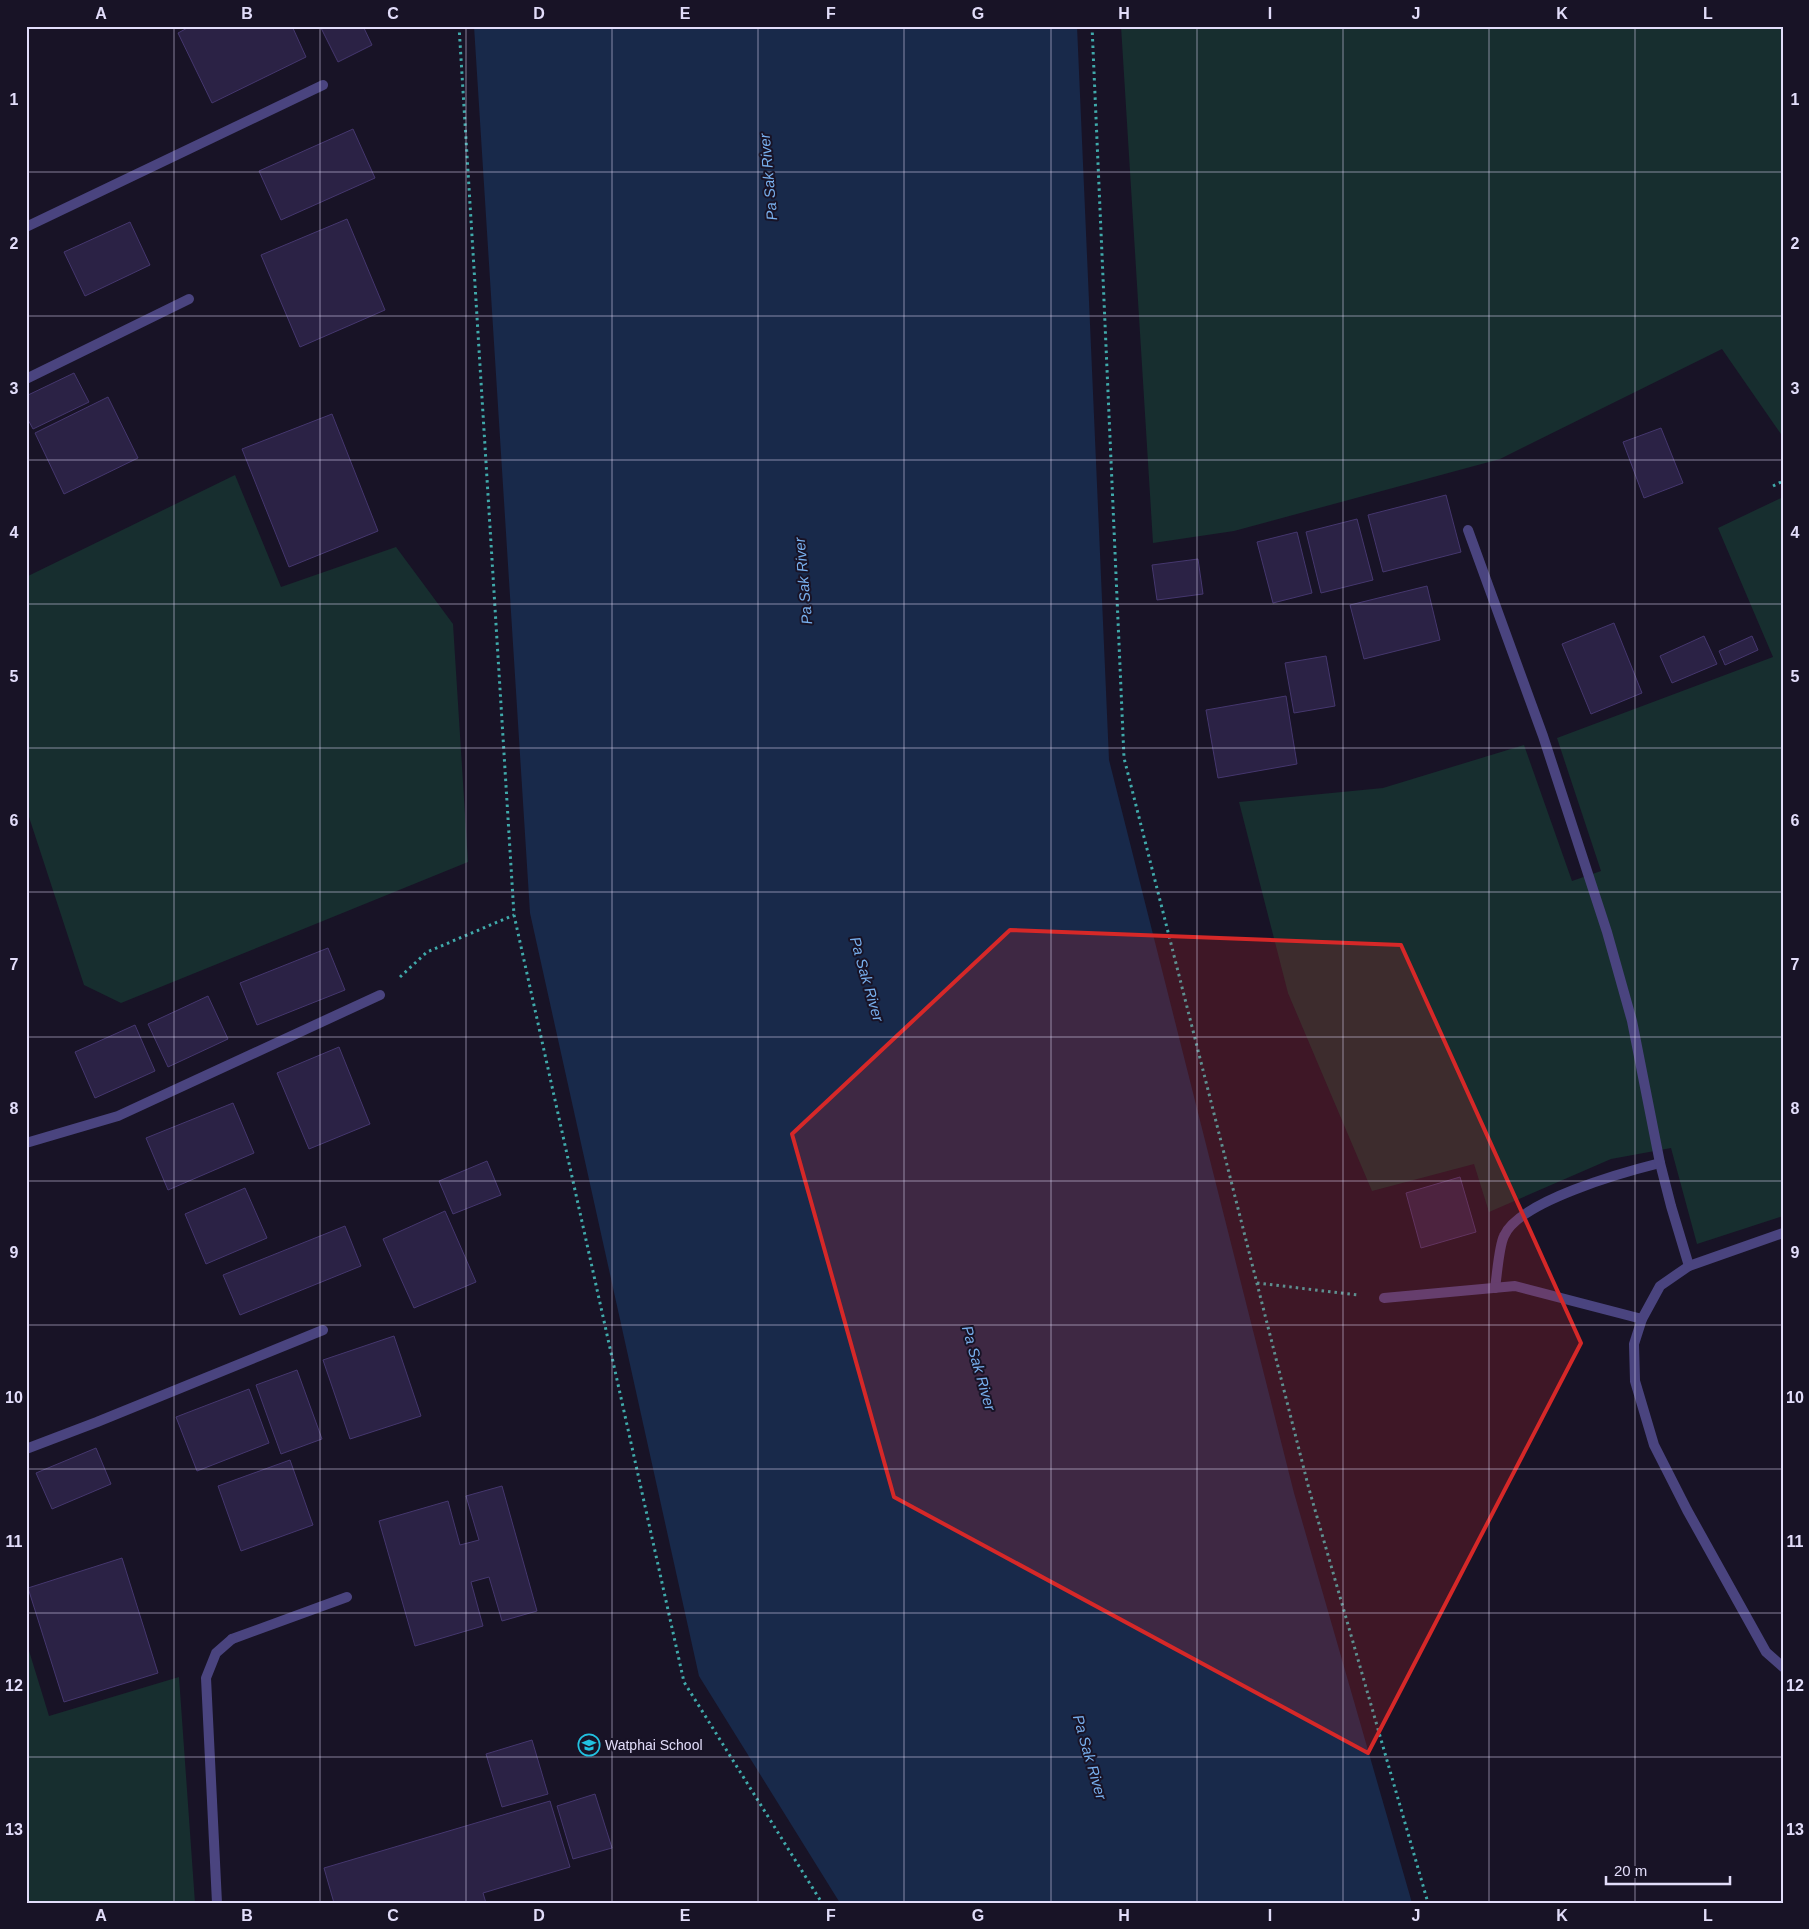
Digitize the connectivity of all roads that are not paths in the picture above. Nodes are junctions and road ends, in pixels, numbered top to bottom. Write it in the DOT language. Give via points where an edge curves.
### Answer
graph roads {
  1 [pos="323,85"];
  2 [pos="26,227"];
  3 [pos="189,299"];
  4 [pos="26,379"];
  5 [pos="1468,530"];
  6 [pos="380,996"];
  7 [pos="26,1143"];
  8 [pos="1660,1163"];
  9 [pos="1783,1233"];
  10 [pos="1689,1266"];
  11 [pos="1495,1288"];
  12 [pos="1384,1298"];
  13 [pos="1642,1319"];
  14 [pos="323,1330"];
  15 [pos="26,1449"];
  16 [pos="347,1597"];
  17 [pos="1783,1667"];
  18 [pos="217,1903"];
  1 -- 2 [label="street"];
  3 -- 4 [label="street"];
  5 -- 8 [label="street" via="1543,736 1607,932 1632,1021"];
  6 -- 7 [label="street" via="118,1116"];
  8 -- 10 [label="street"];
  8 -- 11 [label="street" via="1611,1176 1517,1218 1504,1235"];
  9 -- 10 [label="street"];
  10 -- 13 [label="street" via="1660,1286"];
  11 -- 12 [label="street"];
  11 -- 13 [label="street" via="1515,1286"];
  13 -- 17 [label="street" via="1634,1344 1635,1381 1654,1445 1766,1652"];
  14 -- 15 [label="street"];
  16 -- 18 [label="street" via="232,1639 216,1652 206,1678"];
}
